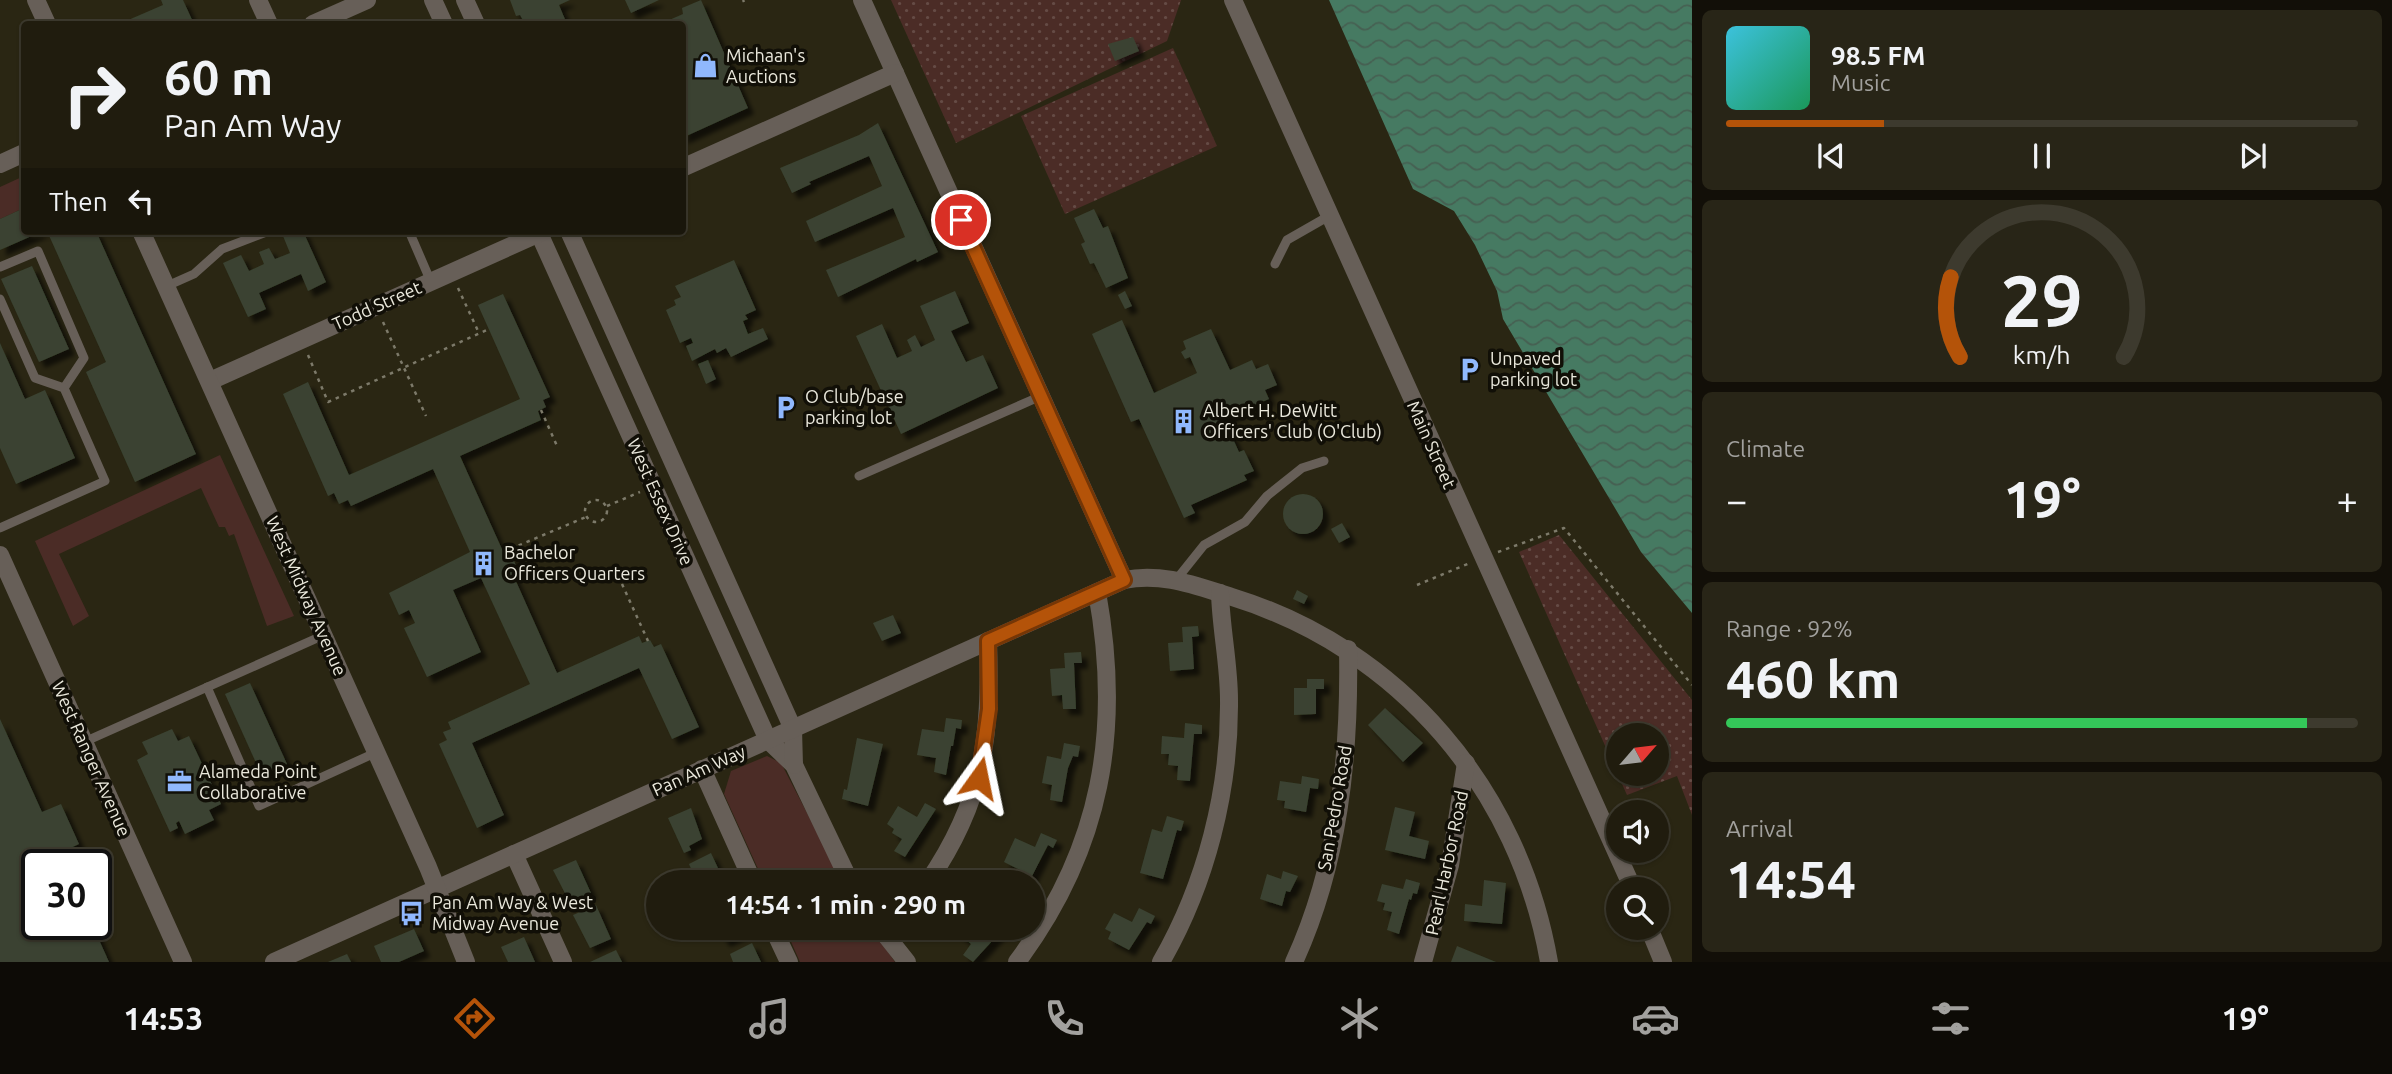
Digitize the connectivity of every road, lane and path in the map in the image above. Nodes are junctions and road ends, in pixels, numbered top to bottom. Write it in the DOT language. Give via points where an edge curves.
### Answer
graph roads {
  1 [pos="36,0"];
  2 [pos="258,0"];
  3 [pos="367,0"];
  4 [pos="433,0"];
  5 [pos="465,0"];
  6 [pos="862,0"];
  7 [pos="1233,0"];
  8 [pos="46,21"];
  9 [pos="268,21"];
  10 [pos="320,21"];
  11 [pos="443,21"];
  12 [pos="475,21"];
  13 [pos="895,73"];
  14 [pos="21,154"];
  15 [pos="0,164"];
  16 [pos="686,166"];
  17 [pos="1329,216"];
  18 [pos="143,235"];
  19 [pos="259,235"];
  20 [pos="410,235"];
  21 [pos="533,235"];
  22 [pos="541,235"];
  23 [pos="571,235"];
  24 [pos="1275,264"];
  25 [pos="0,267"];
  26 [pos="431,282"];
  27 [pos="456,285"];
  28 [pos="166,286"];
  29 [pos="0,299"];
  30 [pos="382,319"];
  31 [pos="489,329"];
  32 [pos="479,333"];
  33 [pos="307,354"];
  34 [pos="404,367"];
  35 [pos="210,381"];
  36 [pos="64,388"];
  37 [pos="1041,396"];
  38 [pos="647,404"];
  39 [pos="541,410"];
  40 [pos="621,415"];
  41 [pos="426,416"];
  42 [pos="557,446"];
  43 [pos="1324,461"];
  44 [pos="859,476"];
  45 [pos="643,491"];
  46 [pos="606,507"];
  47 [pos="586,517"];
  48 [pos="0,528"];
  49 [pos="709,543"];
  50 [pos="1502,550"];
  51 [pos="503,552"];
  52 [pos="684,554"];
  53 [pos="0,555"];
  54 [pos="1460,567"];
  55 [pos="1124,580"];
  56 [pos="1176,580"];
  57 [pos="622,584"];
  58 [pos="1417,585"];
  59 [pos="1097,592"];
  60 [pos="1220,593"];
  61 [pos="324,635"];
  62 [pos="648,641"];
  63 [pos="988,641"];
  64 [pos="1348,649"];
  65 [pos="1692,685"];
  66 [pos="207,687"];
  67 [pos="793,729"];
  68 [pos="768,740"];
  69 [pos="84,742"];
  70 [pos="377,752"];
  71 [pos="1466,763"];
  72 [pos="794,765"];
  73 [pos="702,769"];
  74 [pos="514,853"];
  75 [pos="748,870"];
  76 [pos="844,870"];
  77 [pos="935,870"];
  78 [pos="1628,877"];
  79 [pos="438,888"];
  80 [pos="779,940"];
  81 [pos="891,940"];
  82 [pos="1654,940"];
  83 [pos="183,962"];
  84 [pos="274,962"];
  85 [pos="466,962"];
  86 [pos="563,962"];
  87 [pos="789,962"];
  88 [pos="907,962"];
  89 [pos="1017,962"];
  90 [pos="1161,962"];
  91 [pos="1294,962"];
  92 [pos="1423,962"];
  93 [pos="1549,962"];
  94 [pos="1663,962"];
  1 -- 8 [label="street"];
  2 -- 9 [label="street"];
  3 -- 10 [label="street"];
  4 -- 11 [label="street"];
  5 -- 12 [label="street"];
  6 -- 13 [label="street"];
  7 -- 17 [label="street, Main Street"];
  13 -- 16 [label="street"];
  13 -- 37 [label="street"];
  14 -- 15 [label="street"];
  17 -- 24 [label="lane" via="1287,240"];
  17 -- 78 [label="street, Main Street"];
  18 -- 28 [label="street, West Midway Avenue"];
  19 -- 28 [label="lane" via="222,249 194,274"];
  20 -- 26 [label="lane"];
  21 -- 26 [label="street, Todd Street"];
  22 -- 40 [label="street, West Essex Drive"];
  23 -- 38 [label="street, West Essex Drive"];
  25 -- 36 [label="lane" via="38,251 84,358"];
  26 -- 35 [label="street, Todd Street"];
  27 -- 32 [label="path"];
  28 -- 35 [label="street, West Midway Avenue"];
  29 -- 36 [label="lane" via="35,378"];
  30 -- 34 [label="path"];
  31 -- 32 [label="path"];
  32 -- 34 [label="path"];
  33 -- 34 [label="path" via="328,402"];
  34 -- 41 [label="path"];
  35 -- 61 [label="street, West Midway Avenue"];
  36 -- 48 [label="lane" via="105,481"];
  37 -- 44 [label="lane"];
  37 -- 55 [label="street"];
  38 -- 40 [label="street"];
  38 -- 49 [label="street, West Essex Drive"];
  39 -- 42 [label="path"];
  40 -- 52 [label="street, West Essex Drive"];
  43 -- 56 [label="lane" via="1302,468 1267,496 1245,522 1204,545"];
  45 -- 46 [label="path"];
  46 -- 47 [label="path" via="603,521 591,522"];
  46 -- 47 [label="path" via="598,500 590,501 585,506"];
  47 -- 51 [label="path"];
  49 -- 52 [label="street"];
  49 -- 67 [label="street, West Essex Drive"];
  50 -- 65 [label="path" via="1564,528"];
  52 -- 68 [label="street, West Essex Drive"];
  53 -- 69 [label="street, West Ranger Avenue"];
  54 -- 58 [label="path"];
  55 -- 56 [label="street, Pan Am Way" via="1149,576"];
  55 -- 59 [label="street, Pan Am Way"];
  56 -- 60 [label="street, Pan Am Way"];
  57 -- 62 [label="path"];
  59 -- 63 [label="street, Pan Am Way"];
  59 -- 89 [label="street" via="1109,684 1103,770 1095,808 1070,877"];
  60 -- 64 [label="street, Pan Am Way" via="1283,615"];
  60 -- 90 [label="street" via="1229,702 1223,781 1205,858"];
  61 -- 66 [label="lane"];
  61 -- 70 [label="street, West Midway Avenue"];
  63 -- 67 [label="street, Pan Am Way"];
  63 -- 77 [label="street" via="989,709 979,778 957,835"];
  64 -- 71 [label="street, Pan Am Way" via="1409,697"];
  64 -- 91 [label="street, San Pedro Road" via="1342,793 1325,875"];
  66 -- 69 [label="lane"];
  66 -- 70 [label="lane" via="260,806"];
  67 -- 68 [label="street, Pan Am Way"];
  67 -- 72 [label="street, West Essex Drive"];
  68 -- 72 [label="street, West Essex Drive"];
  68 -- 73 [label="street, Pan Am Way"];
  69 -- 83 [label="street, West Ranger Avenue"];
  70 -- 79 [label="street, West Midway Avenue"];
  71 -- 92 [label="street, Pearl Harbor Road" via="1452,855"];
  71 -- 93 [label="street, Pan Am Way" via="1497,810 1525,871"];
  72 -- 76 [label="street, West Essex Drive"];
  73 -- 74 [label="street, Pan Am Way"];
  73 -- 75 [label="street"];
  74 -- 79 [label="street, Pan Am Way"];
  74 -- 86 [label="street"];
  79 -- 84 [label="street, Pan Am Way"];
  79 -- 85 [label="street, West Midway Avenue"];
  80 -- 87 [label="street"];
  81 -- 88 [label="street"];
  82 -- 94 [label="street"];
}
